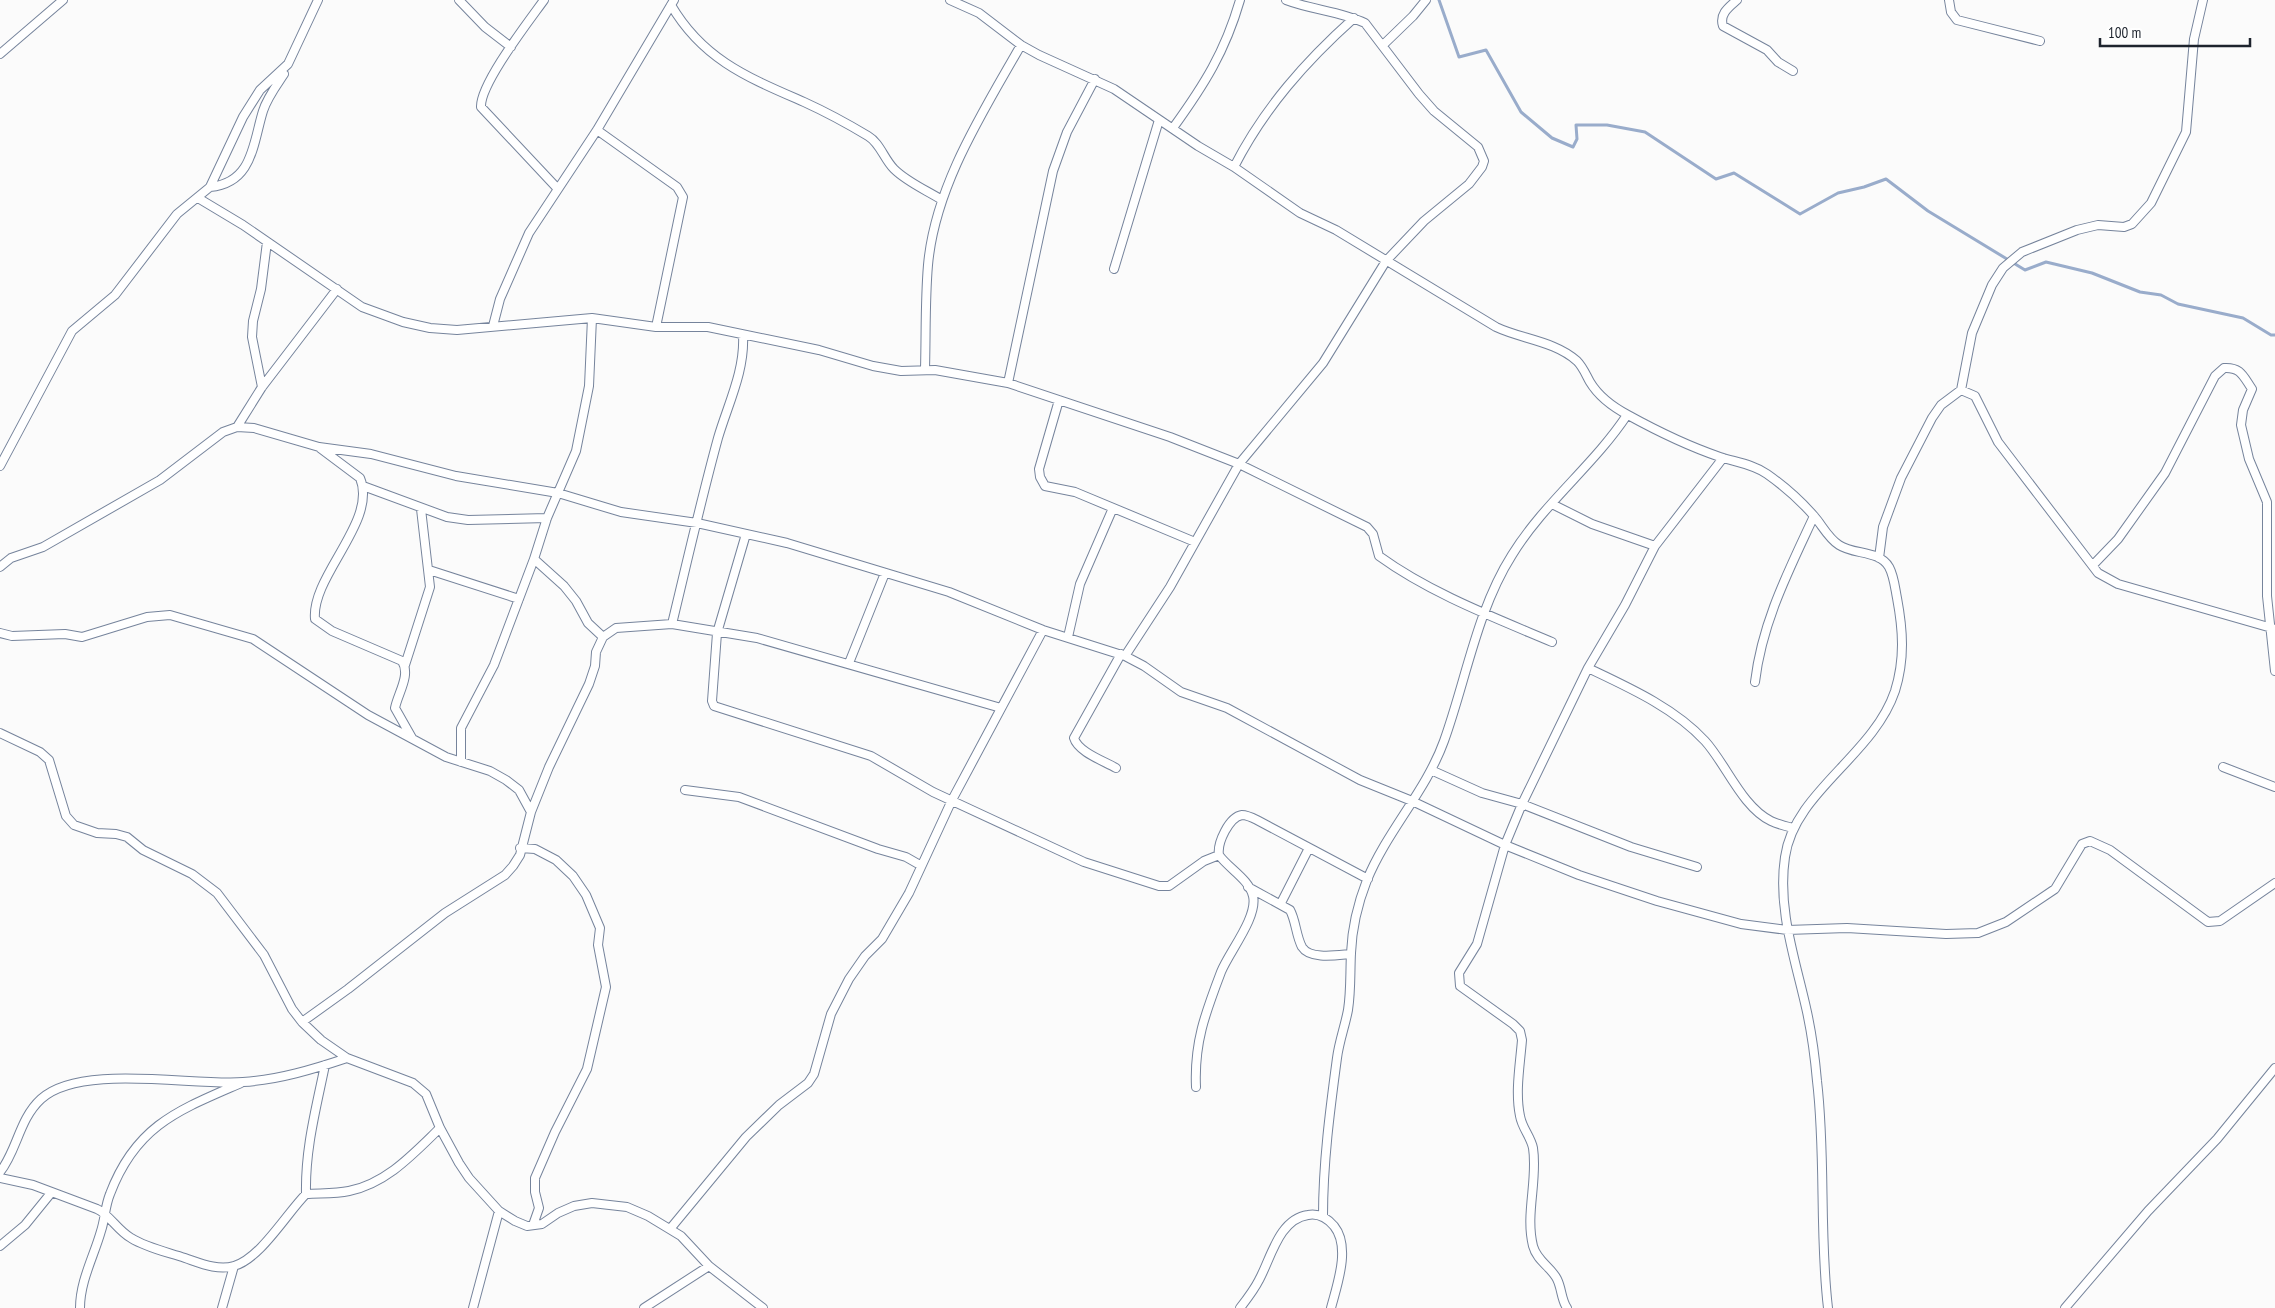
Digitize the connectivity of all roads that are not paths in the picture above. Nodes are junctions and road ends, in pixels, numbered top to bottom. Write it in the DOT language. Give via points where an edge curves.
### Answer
graph roads {
  1 [pos="63,0"];
  2 [pos="318,0"];
  3 [pos="459,0"];
  4 [pos="544,0"];
  5 [pos="950,0"];
  6 [pos="1240,0"];
  7 [pos="1286,0"];
  8 [pos="1426,0"];
  9 [pos="1737,0"];
  10 [pos="1949,0"];
  11 [pos="2203,0"];
  12 [pos="672,3"];
  13 [pos="1354,18"];
  14 [pos="2040,41"];
  15 [pos="1021,45"];
  16 [pos="1383,45"];
  17 [pos="511,47"];
  18 [pos="0,54"];
  19 [pos="1792,71"];
  20 [pos="284,74"];
  21 [pos="1095,79"];
  22 [pos="1159,120"];
  23 [pos="1173,128"];
  24 [pos="596,130"];
  25 [pos="1234,167"];
  26 [pos="210,187"];
  27 [pos="556,188"];
  28 [pos="198,198"];
  29 [pos="942,200"];
  30 [pos="267,242"];
  31 [pos="1386,262"];
  32 [pos="1114,270"];
  33 [pos="337,289"];
  34 [pos="592,318"];
  35 [pos="493,326"];
  36 [pos="656,327"];
  37 [pos="743,335"];
  38 [pos="925,369"];
  39 [pos="1008,383"];
  40 [pos="262,387"];
  41 [pos="1961,390"];
  42 [pos="1059,400"];
  43 [pos="1627,415"];
  44 [pos="237,427"];
  45 [pos="319,447"];
  46 [pos="1723,458"];
  47 [pos="1239,464"];
  48 [pos="0,466"];
  49 [pos="363,486"];
  50 [pos="558,493"];
  51 [pos="1552,504"];
  52 [pos="1112,508"];
  53 [pos="421,509"];
  54 [pos="1814,516"];
  55 [pos="546,518"];
  56 [pos="697,523"];
  57 [pos="746,534"];
  58 [pos="1195,542"];
  59 [pos="1655,546"];
  60 [pos="1879,558"];
  61 [pos="534,559"];
  62 [pos="2093,565"];
  63 [pos="0,567"];
  64 [pos="429,570"];
  65 [pos="885,573"];
  66 [pos="519,599"];
  67 [pos="1485,614"];
  68 [pos="672,624"];
  69 [pos="2273,629"];
  70 [pos="1043,630"];
  71 [pos="0,633"];
  72 [pos="717,633"];
  73 [pos="603,637"];
  74 [pos="1068,637"];
  75 [pos="1552,642"];
  76 [pos="1123,655"];
  77 [pos="850,663"];
  78 [pos="405,666"];
  79 [pos="1588,668"];
  80 [pos="2275,671"];
  81 [pos="1755,682"];
  82 [pos="1001,708"];
  83 [pos="0,733"];
  84 [pos="413,740"];
  85 [pos="461,762"];
  86 [pos="2222,767"];
  87 [pos="1116,768"];
  88 [pos="1431,770"];
  89 [pos="2275,787"];
  90 [pos="685,790"];
  91 [pos="952,800"];
  92 [pos="1412,801"];
  93 [pos="1522,804"];
  94 [pos="531,812"];
  95 [pos="1792,828"];
  96 [pos="1505,845"];
  97 [pos="520,848"];
  98 [pos="1309,848"];
  99 [pos="1219,855"];
  100 [pos="920,865"];
  101 [pos="1697,867"];
  102 [pos="1368,879"];
  103 [pos="2275,883"];
  104 [pos="1248,886"];
  105 [pos="1281,903"];
  106 [pos="1787,930"];
  107 [pos="1351,954"];
  108 [pos="302,1022"];
  109 [pos="347,1058"];
  110 [pos="325,1065"];
  111 [pos="2275,1068"];
  112 [pos="243,1082"];
  113 [pos="1196,1087"];
  114 [pos="440,1128"];
  115 [pos="0,1172"];
  116 [pos="0,1178"];
  117 [pos="51,1192"];
  118 [pos="306,1194"];
  119 [pos="499,1211"];
  120 [pos="105,1212"];
  121 [pos="1323,1216"];
  122 [pos="533,1225"];
  123 [pos="670,1229"];
  124 [pos="0,1246"];
  125 [pos="234,1266"];
  126 [pos="709,1266"];
  127 [pos="80,1308"];
  128 [pos="222,1308"];
  129 [pos="473,1308"];
  130 [pos="644,1308"];
  131 [pos="763,1308"];
  132 [pos="1240,1308"];
  133 [pos="1331,1308"];
  134 [pos="1567,1308"];
  135 [pos="1828,1308"];
  136 [pos="2065,1308"];
  1 -- 18 [label="street"];
  2 -- 26 [label="street" via="288,64 260,90"];
  3 -- 17 [label="street" via="485,27"];
  4 -- 17 [label="street"];
  5 -- 15 [label="street" via="979,13"];
  6 -- 23 [label="street" via="1229,37 1218,59"];
  7 -- 13 [label="street" via="1306,8"];
  8 -- 16 [label="street"];
  9 -- 19 [label="street" via="1724,12 1723,26 1768,50"];
  10 -- 14 [label="street" via="1951,12 1957,20"];
  11 -- 41 [label="street" via="2194,39 2186,132 2150,203 2132,224 2124,227 2098,225 2077,230 2022,252 2003,268 1992,285 1972,333"];
  12 -- 24 [label="street"];
  12 -- 29 [label="street" via="690,34 717,58 741,74 806,103 870,138 894,169"];
  13 -- 16 [label="street" via="1365,23"];
  13 -- 25 [label="street" via="1281,92"];
  15 -- 21 [label="street"];
  15 -- 29 [label="street" via="969,137"];
  16 -- 31 [label="street" via="1419,94 1434,111 1478,147 1484,160 1477,176 1424,221"];
  17 -- 27 [label="street" via="482,96 481,107"];
  20 -- 26 [label="street" via="263,111 255,148 246,162 228,184"];
  21 -- 22 [label="street"];
  21 -- 39 [label="street" via="1066,132 1053,172"];
  22 -- 23 [label="street"];
  22 -- 32 [label="street"];
  23 -- 25 [label="street"];
  24 -- 27 [label="street"];
  24 -- 36 [label="street" via="678,187 683,197"];
  25 -- 31 [label="street" via="1300,213 1336,230"];
  26 -- 28 [label="street"];
  27 -- 35 [label="street" via="523,244 500,299"];
  28 -- 30 [label="street"];
  28 -- 48 [label="street" via="178,214 115,295 72,331"];
  29 -- 38 [label="street" via="928,264"];
  30 -- 33 [label="street"];
  30 -- 40 [label="street" via="252,337"];
  31 -- 43 [label="street" via="1496,327 1565,353 1583,368 1600,396"];
  31 -- 47 [label="street" via="1323,363"];
  33 -- 35 [label="street" via="362,307 402,322 445,330"];
  33 -- 40 [label="street"];
  34 -- 35 [label="street"];
  34 -- 36 [label="street"];
  34 -- 50 [label="street" via="582,425 569,470"];
  36 -- 37 [label="street" via="708,327"];
  37 -- 38 [label="street" via="819,350 873,366 901,371"];
  37 -- 56 [label="street" via="740,369"];
  38 -- 39 [label="street"];
  39 -- 42 [label="street"];
  40 -- 44 [label="street"];
  41 -- 60 [label="street" via="1941,405 1932,418 1901,478 1883,527"];
  41 -- 62 [label="street" via="1976,396 1998,442"];
  42 -- 47 [label="street"];
  42 -- 52 [label="street" via="1039,469 1042,481 1050,488 1066,489"];
  43 -- 46 [label="street"];
  43 -- 51 [label="street"];
  44 -- 45 [label="street" via="254,428"];
  44 -- 63 [label="street" via="223,432 160,480 123,502 43,546 11,558"];
  45 -- 49 [label="street" via="360,478"];
  45 -- 50 [label="street" via="371,454 456,476"];
  46 -- 54 [label="street" via="1762,471"];
  46 -- 59 [label="street"];
  47 -- 58 [label="street"];
  47 -- 67 [label="street" via="1367,527 1373,534 1379,556 1401,571"];
  49 -- 53 [label="street"];
  49 -- 78 [label="street" via="358,513 345,547 316,603 315,619 332,631 393,656"];
  50 -- 55 [label="street"];
  50 -- 56 [label="street" via="621,512"];
  51 -- 59 [label="street" via="1592,524"];
  51 -- 67 [label="street" via="1512,555"];
  52 -- 58 [label="street"];
  52 -- 74 [label="street" via="1080,584"];
  53 -- 55 [label="street" via="468,520"];
  53 -- 64 [label="street"];
  54 -- 60 [label="street" via="1835,542"];
  54 -- 81 [label="street" via="1766,627"];
  55 -- 61 [label="street"];
  56 -- 57 [label="street"];
  56 -- 68 [label="street"];
  57 -- 65 [label="street"];
  57 -- 72 [label="street"];
  58 -- 76 [label="street" via="1170,587"];
  59 -- 79 [label="street"];
  60 -- 95 [label="street" via="1888,564 1892,572 1902,621 1902,654 1896,687 1878,726"];
  61 -- 66 [label="street"];
  61 -- 73 [label="street" via="564,586 588,623"];
  62 -- 69 [label="street" via="2098,573 2118,584"];
  62 -- 69 [label="street" via="2118,539 2165,474 2215,376 2224,368 2231,368 2245,375 2252,389 2241,424 2249,459 2267,502 2267,596"];
  64 -- 66 [label="street"];
  64 -- 78 [label="street" via="430,587"];
  65 -- 70 [label="street" via="949,592"];
  65 -- 77 [label="street"];
  66 -- 85 [label="street" via="494,665 461,728"];
  67 -- 75 [label="street"];
  67 -- 88 [label="street" via="1444,741"];
  68 -- 72 [label="street"];
  68 -- 73 [label="street" via="616,628"];
  69 -- 80 [label="street"];
  70 -- 74 [label="street"];
  70 -- 82 [label="street"];
  71 -- 84 [label="street" via="82,637 155,616 184,617 253,639 348,704"];
  72 -- 77 [label="street" via="757,638"];
  72 -- 91 [label="street" via="714,706 871,756"];
  73 -- 94 [label="street" via="589,684"];
  74 -- 76 [label="street"];
  76 -- 87 [label="street" via="1074,738 1075,743"];
  76 -- 92 [label="street" via="1181,692 1227,708 1360,780"];
  77 -- 82 [label="street"];
  78 -- 84 [label="street" via="395,708"];
  79 -- 93 [label="street"];
  79 -- 95 [label="street" via="1628,687 1686,723 1706,742 1756,809 1770,820"];
  82 -- 91 [label="street"];
  83 -- 108 [label="street" via="40,752 49,760 66,816 74,825 97,833 127,837 143,850 192,874 217,893 264,956"];
  84 -- 85 [label="street"];
  85 -- 94 [label="street" via="490,771 514,785"];
  86 -- 89 [label="street"];
  88 -- 92 [label="street"];
  88 -- 93 [label="street" via="1482,793"];
  90 -- 100 [label="street" via="739,797 906,857"];
  91 -- 99 [label="street" via="1084,862 1159,886 1168,886 1204,861"];
  91 -- 100 [label="street"];
  92 -- 96 [label="street"];
  92 -- 102 [label="street" via="1380,852"];
  93 -- 96 [label="street"];
  93 -- 101 [label="street" via="1631,847"];
  94 -- 97 [label="street"];
  95 -- 106 [label="street" via="1781,892"];
  96 -- 106 [label="street" via="1579,875 1657,901 1741,924"];
  96 -- 134 [label="street" via="1477,944 1459,973 1460,986 1520,1031 1520,1114 1522,1126 1533,1146 1533,1247 1540,1261 1558,1281"];
  97 -- 108 [label="street" via="520,855 505,875 444,913"];
  97 -- 122 [label="street" via="535,849 556,860 586,895 600,928 598,945 606,988 587,1069 554,1132 535,1178 539,1208"];
  98 -- 99 [label="street" via="1270,825 1242,815 1235,818 1226,830 1219,843"];
  98 -- 102 [label="street"];
  98 -- 105 [label="street"];
  99 -- 104 [label="street"];
  100 -- 123 [label="street" via="909,892 882,939 854,969 842,992 808,1083 746,1137"];
  102 -- 107 [label="street" via="1356,916"];
  103 -- 106 [label="street" via="2220,921 2208,922 2110,850 2090,841 2082,844 2055,889 1991,930 1962,935 1847,928"];
  104 -- 105 [label="street"];
  104 -- 113 [label="street" via="1252,894 1250,915 1225,962 1199,1034 1195,1059"];
  105 -- 107 [label="street" via="1290,910 1303,947 1308,952"];
  106 -- 135 [label="street" via="1808,1016 1818,1083 1823,1153 1822,1250"];
  107 -- 121 [label="street" via="1348,1010 1337,1056 1328,1139"];
  108 -- 109 [label="street"];
  109 -- 110 [label="street"];
  109 -- 114 [label="street" via="414,1083 426,1094"];
  110 -- 112 [label="street"];
  110 -- 118 [label="street" via="309,1136"];
  111 -- 136 [label="street" via="2217,1139 2148,1211"];
  112 -- 115 [label="street" via="131,1077 62,1087 36,1104 22,1125"];
  112 -- 120 [label="street" via="190,1104 148,1133 123,1166"];
  114 -- 118 [label="street" via="395,1170 376,1182 348,1191"];
  114 -- 119 [label="street" via="468,1178"];
  116 -- 117 [label="street"];
  117 -- 120 [label="street"];
  117 -- 124 [label="street" via="25,1226"];
  118 -- 125 [label="street" via="278,1230"];
  119 -- 122 [label="street" via="514,1222"];
  119 -- 129 [label="street"];
  120 -- 125 [label="street" via="121,1232 148,1246 205,1264"];
  120 -- 127 [label="street" via="83,1285"];
  121 -- 132 [label="street" via="1304,1216 1289,1226"];
  121 -- 133 [label="street" via="1335,1227 1341,1240 1342,1258"];
  122 -- 123 [label="street" via="542,1224 574,1206 592,1203 627,1207"];
  123 -- 126 [label="street" via="694,1247"];
  125 -- 128 [label="street"];
  126 -- 130 [label="street"];
  126 -- 131 [label="street"];
}
